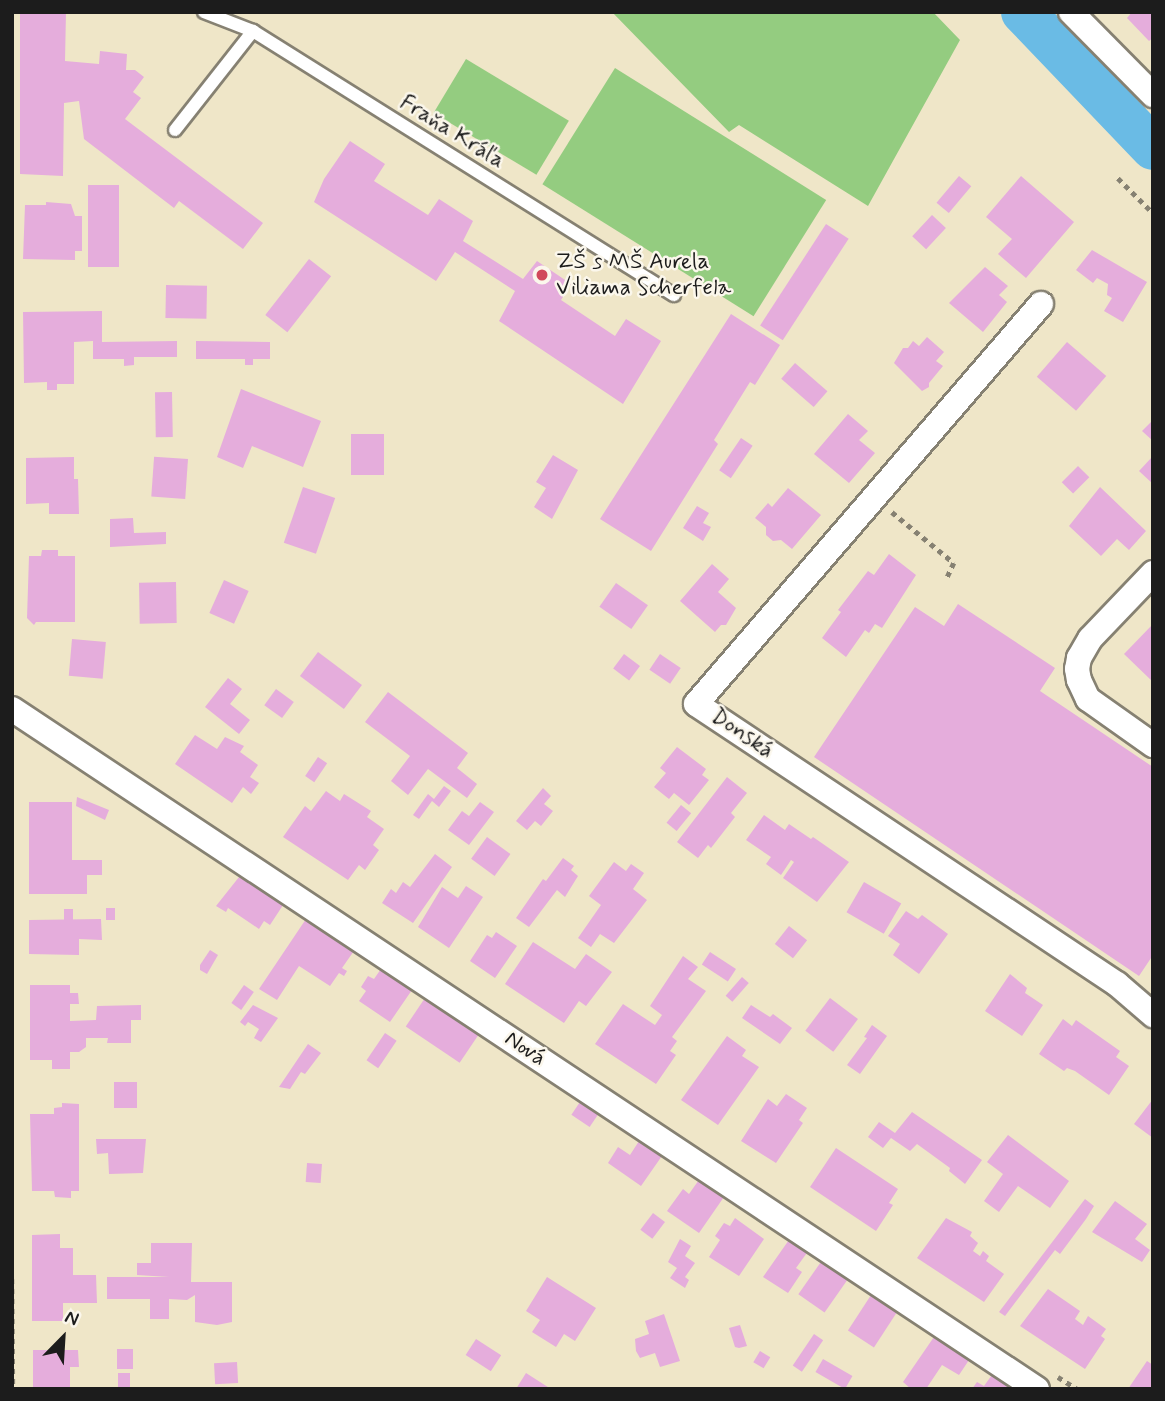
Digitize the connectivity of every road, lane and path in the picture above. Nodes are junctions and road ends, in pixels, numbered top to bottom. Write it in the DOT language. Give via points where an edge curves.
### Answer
graph roads {
  1 [pos="204,12"];
  2 [pos="1071,12"];
  3 [pos="253,31"];
  4 [pos="1153,95"];
  5 [pos="174,130"];
  6 [pos="1118,178"];
  7 [pos="1153,213"];
  8 [pos="674,295"];
  9 [pos="1041,304"];
  10 [pos="874,498"];
  11 [pos="1153,573"];
  12 [pos="947,578"];
  13 [pos="12,709"];
  14 [pos="1153,745"];
  15 [pos="1153,1015"];
  16 [pos="12,1279"];
  17 [pos="13,1389"];
  18 [pos="1037,1389"];
  1 -- 3 [label="lane, Fraňa Kráľa"];
  2 -- 4 [label="street"];
  3 -- 5 [label="lane"];
  3 -- 8 [label="lane, Fraňa Kráľa"];
  6 -- 7 [label="path"];
  9 -- 10 [label="street, Donská"];
  10 -- 12 [label="path" via="954,563"];
  10 -- 15 [label="street, Donská" via="696,704 1117,984"];
  11 -- 14 [label="street" via="1084,647 1077,669 1088,699"];
  13 -- 18 [label="street, Nová"];
  16 -- 17 [label="path"];
}
